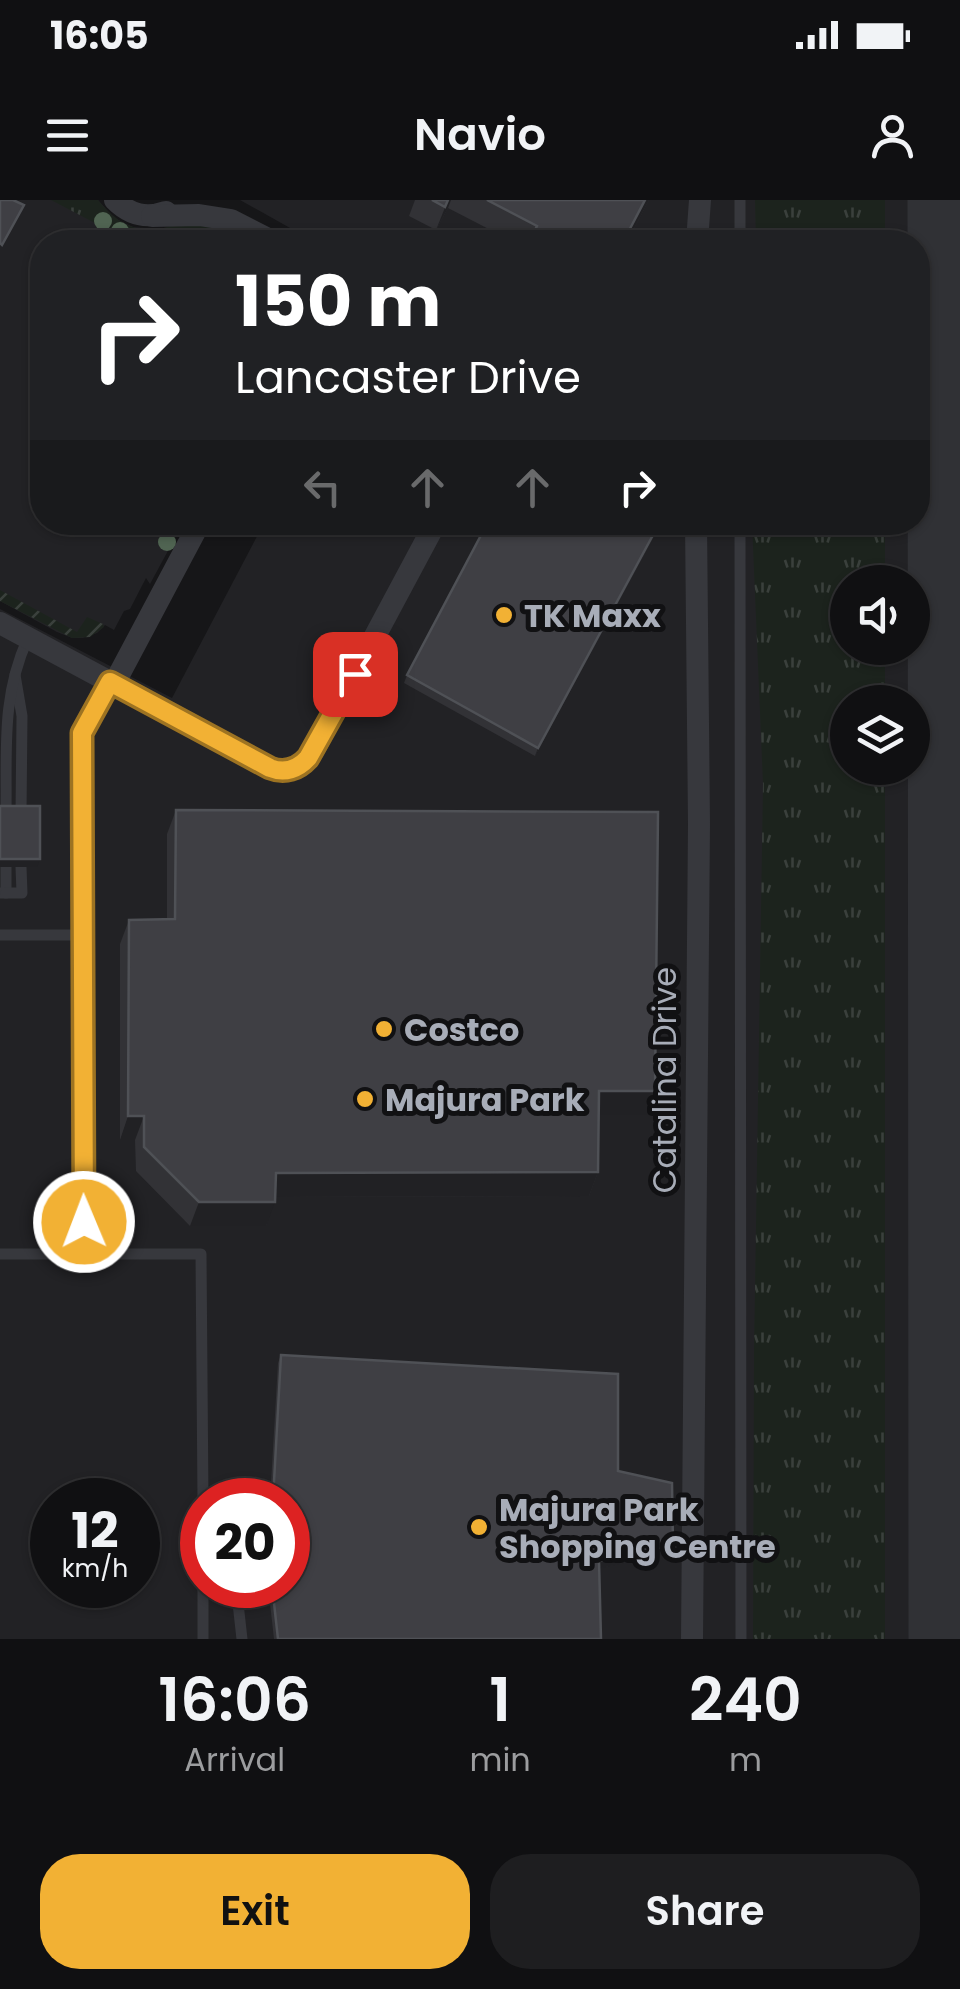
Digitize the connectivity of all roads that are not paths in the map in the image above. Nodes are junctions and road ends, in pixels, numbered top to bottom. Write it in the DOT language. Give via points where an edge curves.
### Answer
graph roads {
  1 [pos="115,200"];
  2 [pos="181,200"];
  3 [pos="214,200"];
  4 [pos="700,200"];
  5 [pos="740,200"];
  6 [pos="152,216"];
  7 [pos="232,220"];
  8 [pos="251,230"];
  9 [pos="698,230"];
  10 [pos="740,230"];
  11 [pos="193,535"];
  12 [pos="429,535"];
  13 [pos="696,535"];
  14 [pos="740,535"];
  15 [pos="0,623"];
  16 [pos="28,638"];
  17 [pos="14,671"];
  18 [pos="112,683"];
  19 [pos="6,814"];
  20 [pos="21,814"];
  21 [pos="6,867"];
  22 [pos="21,867"];
  23 [pos="3,893"];
  24 [pos="0,935"];
  25 [pos="83,935"];
  26 [pos="0,1254"];
  27 [pos="84,1254"];
  28 [pos="203,1478"];
  29 [pos="203,1608"];
  30 [pos="239,1608"];
  31 [pos="202,1639"];
  32 [pos="242,1639"];
  33 [pos="692,1639"];
  34 [pos="741,1639"];
  1 -- 6 [label="street" via="134,214"];
  2 -- 6 [label="street"];
  3 -- 7 [label="street"];
  4 -- 9 [label="street"];
  5 -- 10 [label="lane"];
  6 -- 7 [label="street"];
  7 -- 8 [label="street"];
  11 -- 18 [label="street"];
  12 -- 18 [label="street" via="313,752 299,766 270,768"];
  13 -- 33 [label="street, Catalina Drive"];
  14 -- 34 [label="lane"];
  15 -- 16 [label="street"];
  16 -- 17 [label="lane"];
  16 -- 18 [label="street"];
  17 -- 19 [label="lane"];
  17 -- 20 [label="lane" via="22,716"];
  18 -- 25 [label="street" via="82,733"];
  21 -- 23 [label="lane"];
  22 -- 23 [label="lane" via="22,893"];
  24 -- 25 [label="lane"];
  25 -- 27 [label="lane"];
  26 -- 27 [label="lane"];
  27 -- 28 [label="lane" via="201,1254"];
  29 -- 31 [label="lane"];
  30 -- 32 [label="lane"];
}
